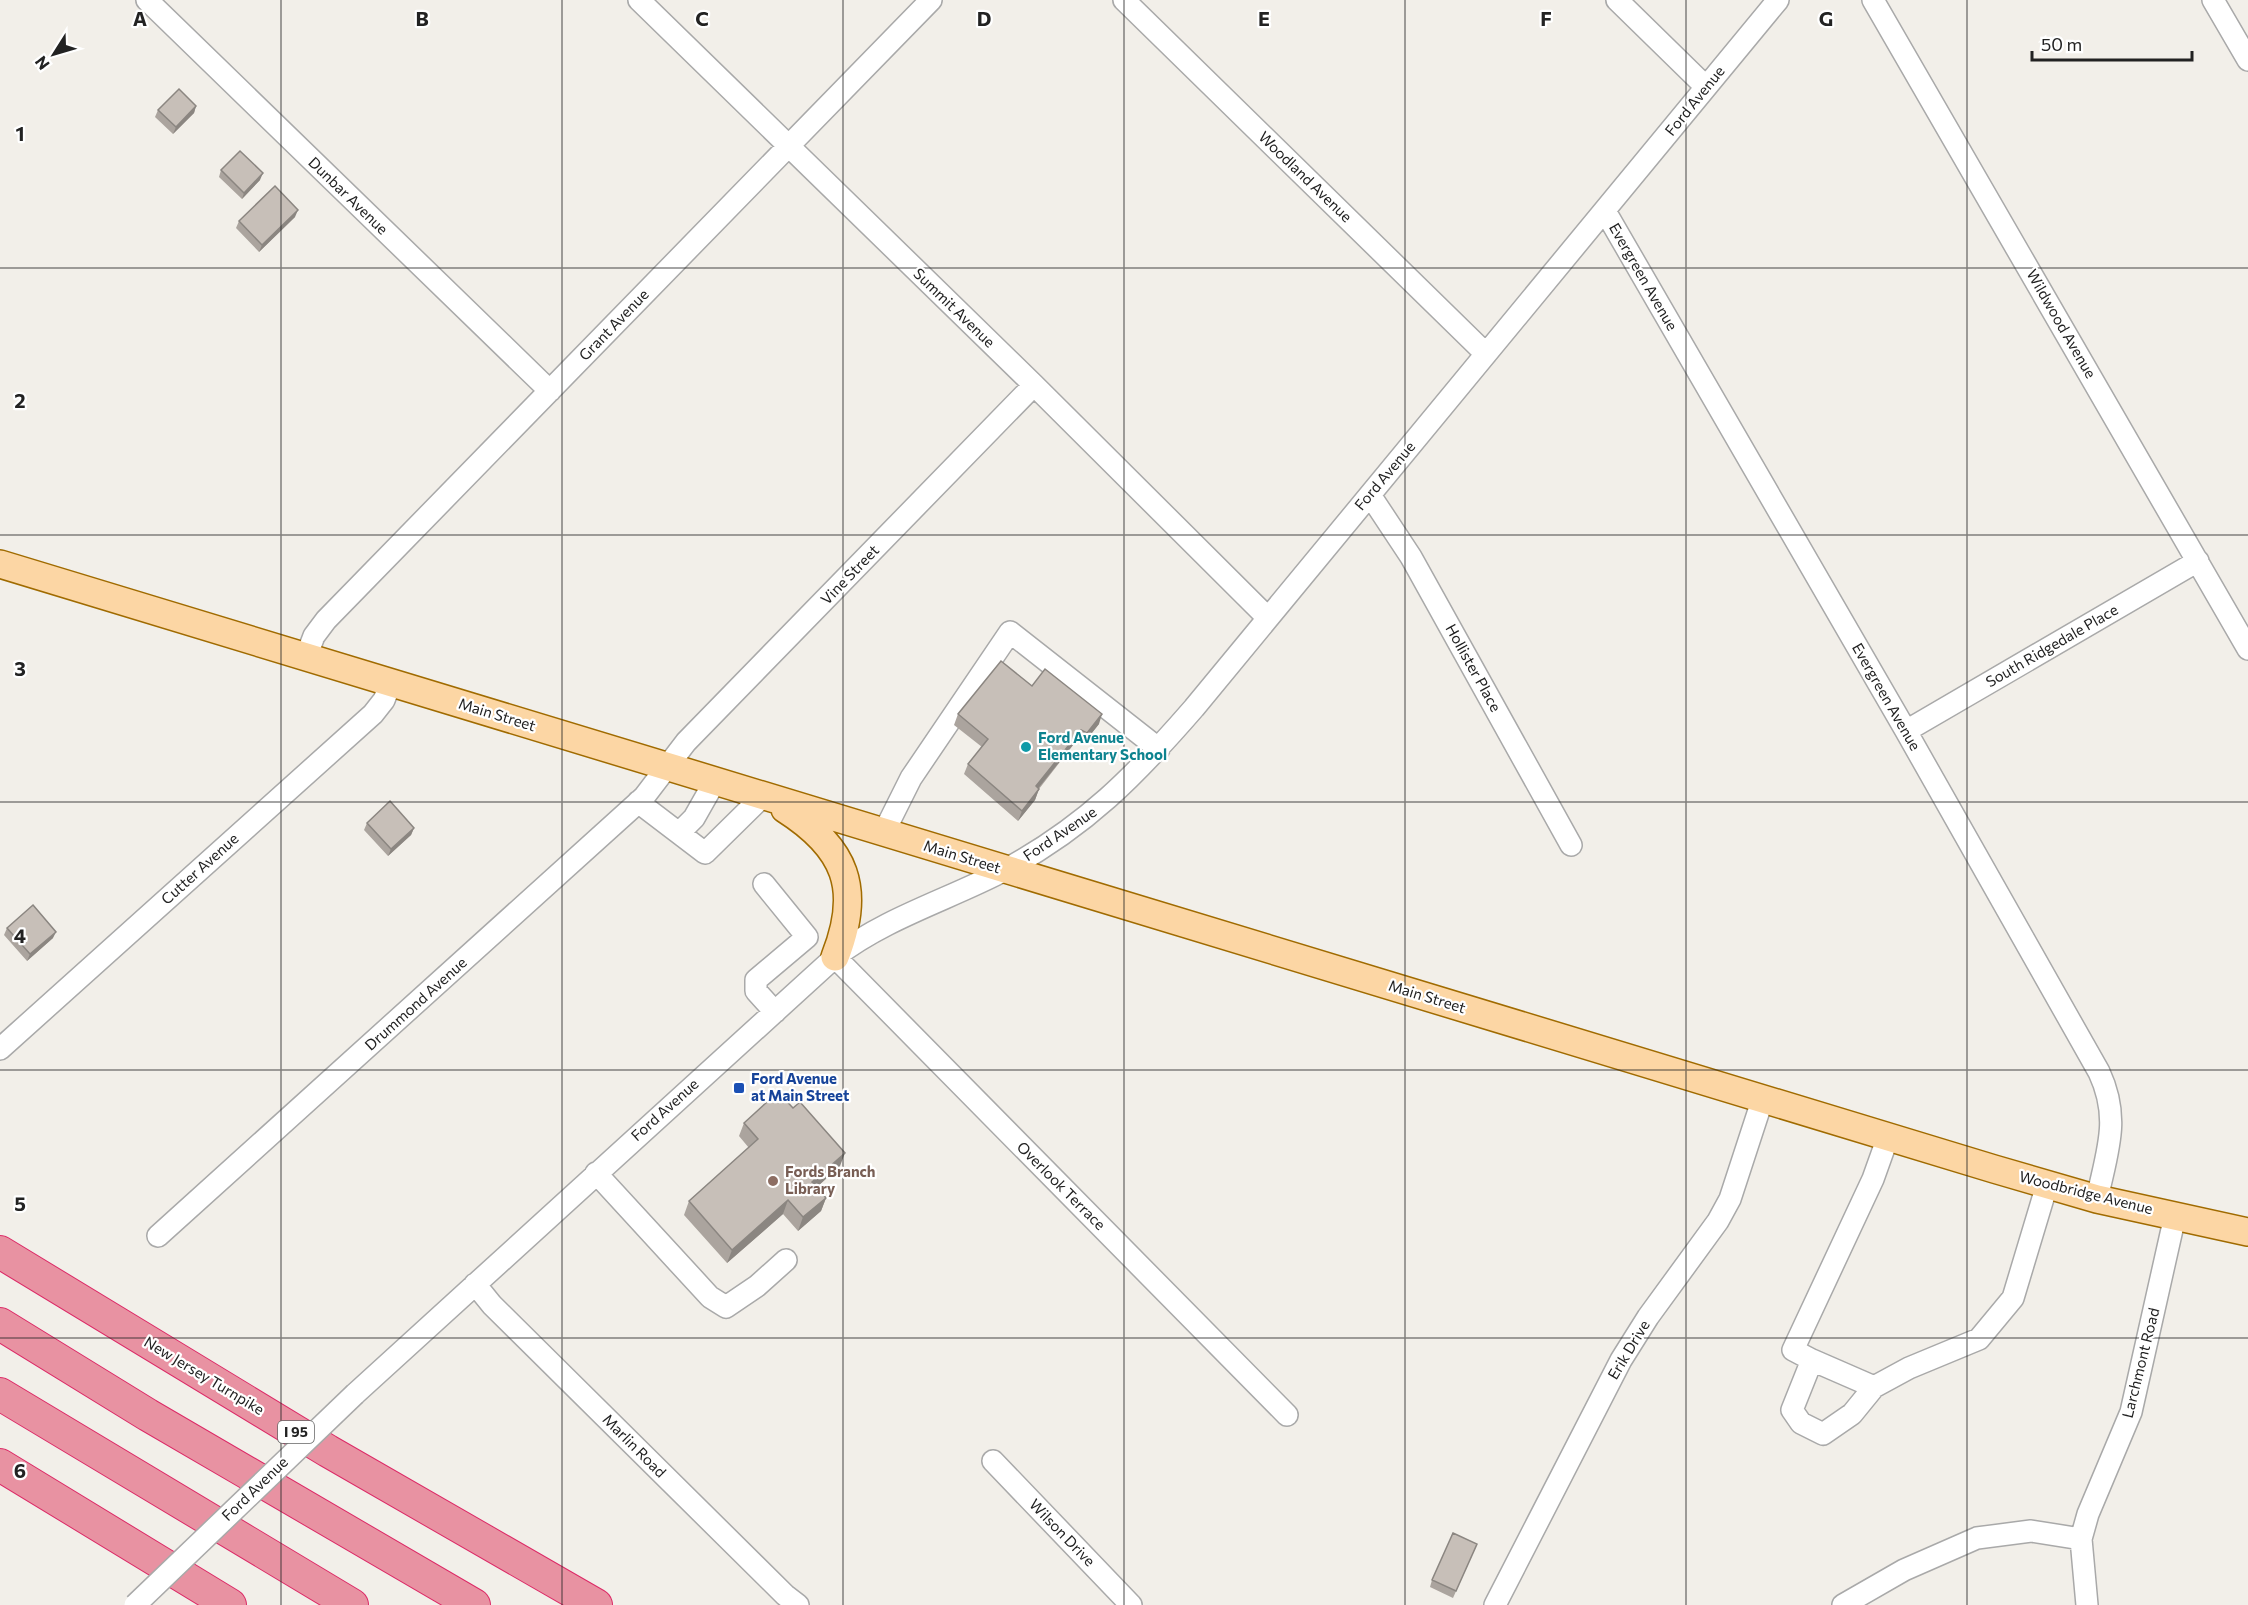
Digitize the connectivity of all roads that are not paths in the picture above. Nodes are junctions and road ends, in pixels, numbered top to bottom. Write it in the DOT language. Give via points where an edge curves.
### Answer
graph roads {
  1 [pos="147,0"];
  2 [pos="639,0"];
  3 [pos="931,0"];
  4 [pos="1124,0"];
  5 [pos="1617,0"];
  6 [pos="1778,0"];
  7 [pos="1873,0"];
  8 [pos="2213,0"];
  9 [pos="2248,60"];
  10 [pos="1706,87"];
  11 [pos="788,147"];
  12 [pos="1605,211"];
  13 [pos="1486,354"];
  14 [pos="1034,385"];
  15 [pos="550,391"];
  16 [pos="1370,495"];
  17 [pos="2198,561"];
  18 [pos="0,564"];
  19 [pos="1268,618"];
  20 [pos="2248,649"];
  21 [pos="306,657"];
  22 [pos="391,682"];
  23 [pos="1906,731"];
  24 [pos="1159,749"];
  25 [pos="668,766"];
  26 [pos="715,781"];
  27 [pos="764,795"];
  28 [pos="638,802"];
  29 [pos="884,832"];
  30 [pos="679,833"];
  31 [pos="1571,845"];
  32 [pos="1004,870"];
  33 [pos="764,884"];
  34 [pos="799,944"];
  35 [pos="829,963"];
  36 [pos="775,1012"];
  37 [pos="0,1049"];
  38 [pos="1762,1098"];
  39 [pos="1888,1137"];
  40 [pos="1925,1148"];
  41 [pos="596,1173"];
  42 [pos="2047,1185"];
  43 [pos="2097,1199"];
  44 [pos="2175,1216"];
  45 [pos="2248,1232"];
  46 [pos="158,1236"];
  47 [pos="0,1252"];
  48 [pos="786,1260"];
  49 [pos="475,1284"];
  50 [pos="0,1324"];
  51 [pos="1812,1360"];
  52 [pos="1874,1387"];
  53 [pos="0,1394"];
  54 [pos="1287,1415"];
  55 [pos="993,1461"];
  56 [pos="0,1465"];
  57 [pos="2081,1539"];
  58 [pos="135,1605"];
  59 [pos="230,1605"];
  60 [pos="352,1605"];
  61 [pos="474,1605"];
  62 [pos="596,1605"];
  63 [pos="798,1605"];
  64 [pos="1131,1605"];
  65 [pos="1495,1605"];
  66 [pos="1843,1605"];
  67 [pos="2087,1605"];
  1 -- 15 [label="street, Dunbar Avenue"];
  2 -- 11 [label="street, Summit Avenue"];
  3 -- 11 [label="street, Grant Avenue"];
  4 -- 13 [label="street, Woodland Avenue"];
  5 -- 10 [label="street"];
  6 -- 10 [label="street, Ford Avenue"];
  7 -- 17 [label="street, Wildwood Avenue"];
  8 -- 9 [label="street"];
  10 -- 12 [label="street, Ford Avenue"];
  11 -- 14 [label="street, Summit Avenue"];
  11 -- 15 [label="street, Grant Avenue"];
  12 -- 13 [label="street, Ford Avenue"];
  12 -- 23 [label="street, Evergreen Avenue"];
  13 -- 16 [label="street, Ford Avenue"];
  14 -- 19 [label="street, Summit Avenue"];
  14 -- 25 [label="street, Vine Street"];
  15 -- 21 [label="street, Grant Avenue" via="326,620"];
  16 -- 19 [label="street, Ford Avenue"];
  16 -- 31 [label="street, Hollister Place" via="1411,557"];
  17 -- 20 [label="street, Wildwood Avenue"];
  17 -- 23 [label="street, South Ridgedale Place"];
  18 -- 21 [label="main road, Main Street"];
  19 -- 24 [label="street, Ford Avenue"];
  21 -- 22 [label="main road, Main Street"];
  22 -- 25 [label="main road, Main Street"];
  22 -- 37 [label="street, Cutter Avenue" via="373,714"];
  23 -- 43 [label="street, Evergreen Avenue" via="2109,1093 2113,1121"];
  24 -- 29 [label="street" via="1010,632 911,778"];
  24 -- 32 [label="street, Ford Avenue" via="1098,808"];
  25 -- 26 [label="main road, Main Street"];
  25 -- 28 [label="street, Drummond Avenue"];
  26 -- 27 [label="main road, Main Street"];
  26 -- 30 [label="street" via="694,818"];
  27 -- 29 [label="main road, Main Street"];
  27 -- 30 [label="street" via="705,853"];
  27 -- 35 [label="main road" via="818,834 839,859 845,873 849,911"];
  28 -- 30 [label="street"];
  28 -- 46 [label="street, Drummond Avenue"];
  29 -- 32 [label="main road, Main Street"];
  32 -- 35 [label="street, Ford Avenue" via="875,932"];
  32 -- 38 [label="main road, Main Street"];
  33 -- 34 [label="street" via="807,937"];
  34 -- 35 [label="street, Overlook Terrace"];
  34 -- 36 [label="street" via="756,980 756,991"];
  35 -- 36 [label="street, Ford Avenue"];
  35 -- 54 [label="street, Overlook Terrace"];
  36 -- 41 [label="street, Ford Avenue"];
  38 -- 39 [label="main road, Main Street"];
  38 -- 65 [label="street, Erik Drive" via="1739,1175 1722,1214 1621,1360"];
  39 -- 40 [label="main road, Main Street"];
  39 -- 51 [label="street" via="1873,1179 1793,1350"];
  40 -- 42 [label="main road, Woodbridge Avenue"];
  41 -- 48 [label="street" via="710,1297 726,1307"];
  41 -- 49 [label="street, Ford Avenue"];
  42 -- 43 [label="main road, Woodbridge Avenue"];
  42 -- 52 [label="street" via="2013,1298 1979,1339"];
  43 -- 44 [label="main road, Woodbridge Avenue"];
  44 -- 45 [label="main road, Woodbridge Avenue"];
  44 -- 57 [label="street, Larchmont Road" via="2131,1412"];
  47 -- 62 [label="highway, New Jersey Turnpike / I 95" via="318,1445"];
  49 -- 58 [label="street, Ford Avenue, bridge" via="354,1394"];
  49 -- 63 [label="street, Marlin Road"];
  50 -- 61 [label="highway"];
  51 -- 52 [label="street"];
  51 -- 52 [label="street" via="1791,1410 1801,1423 1823,1434 1852,1414"];
  53 -- 60 [label="highway"];
  55 -- 64 [label="street, Wilson Drive"];
  56 -- 59 [label="highway"];
  57 -- 66 [label="street" via="2031,1531 1977,1538 1904,1570"];
  57 -- 67 [label="street, Larchmont Road"];
}
